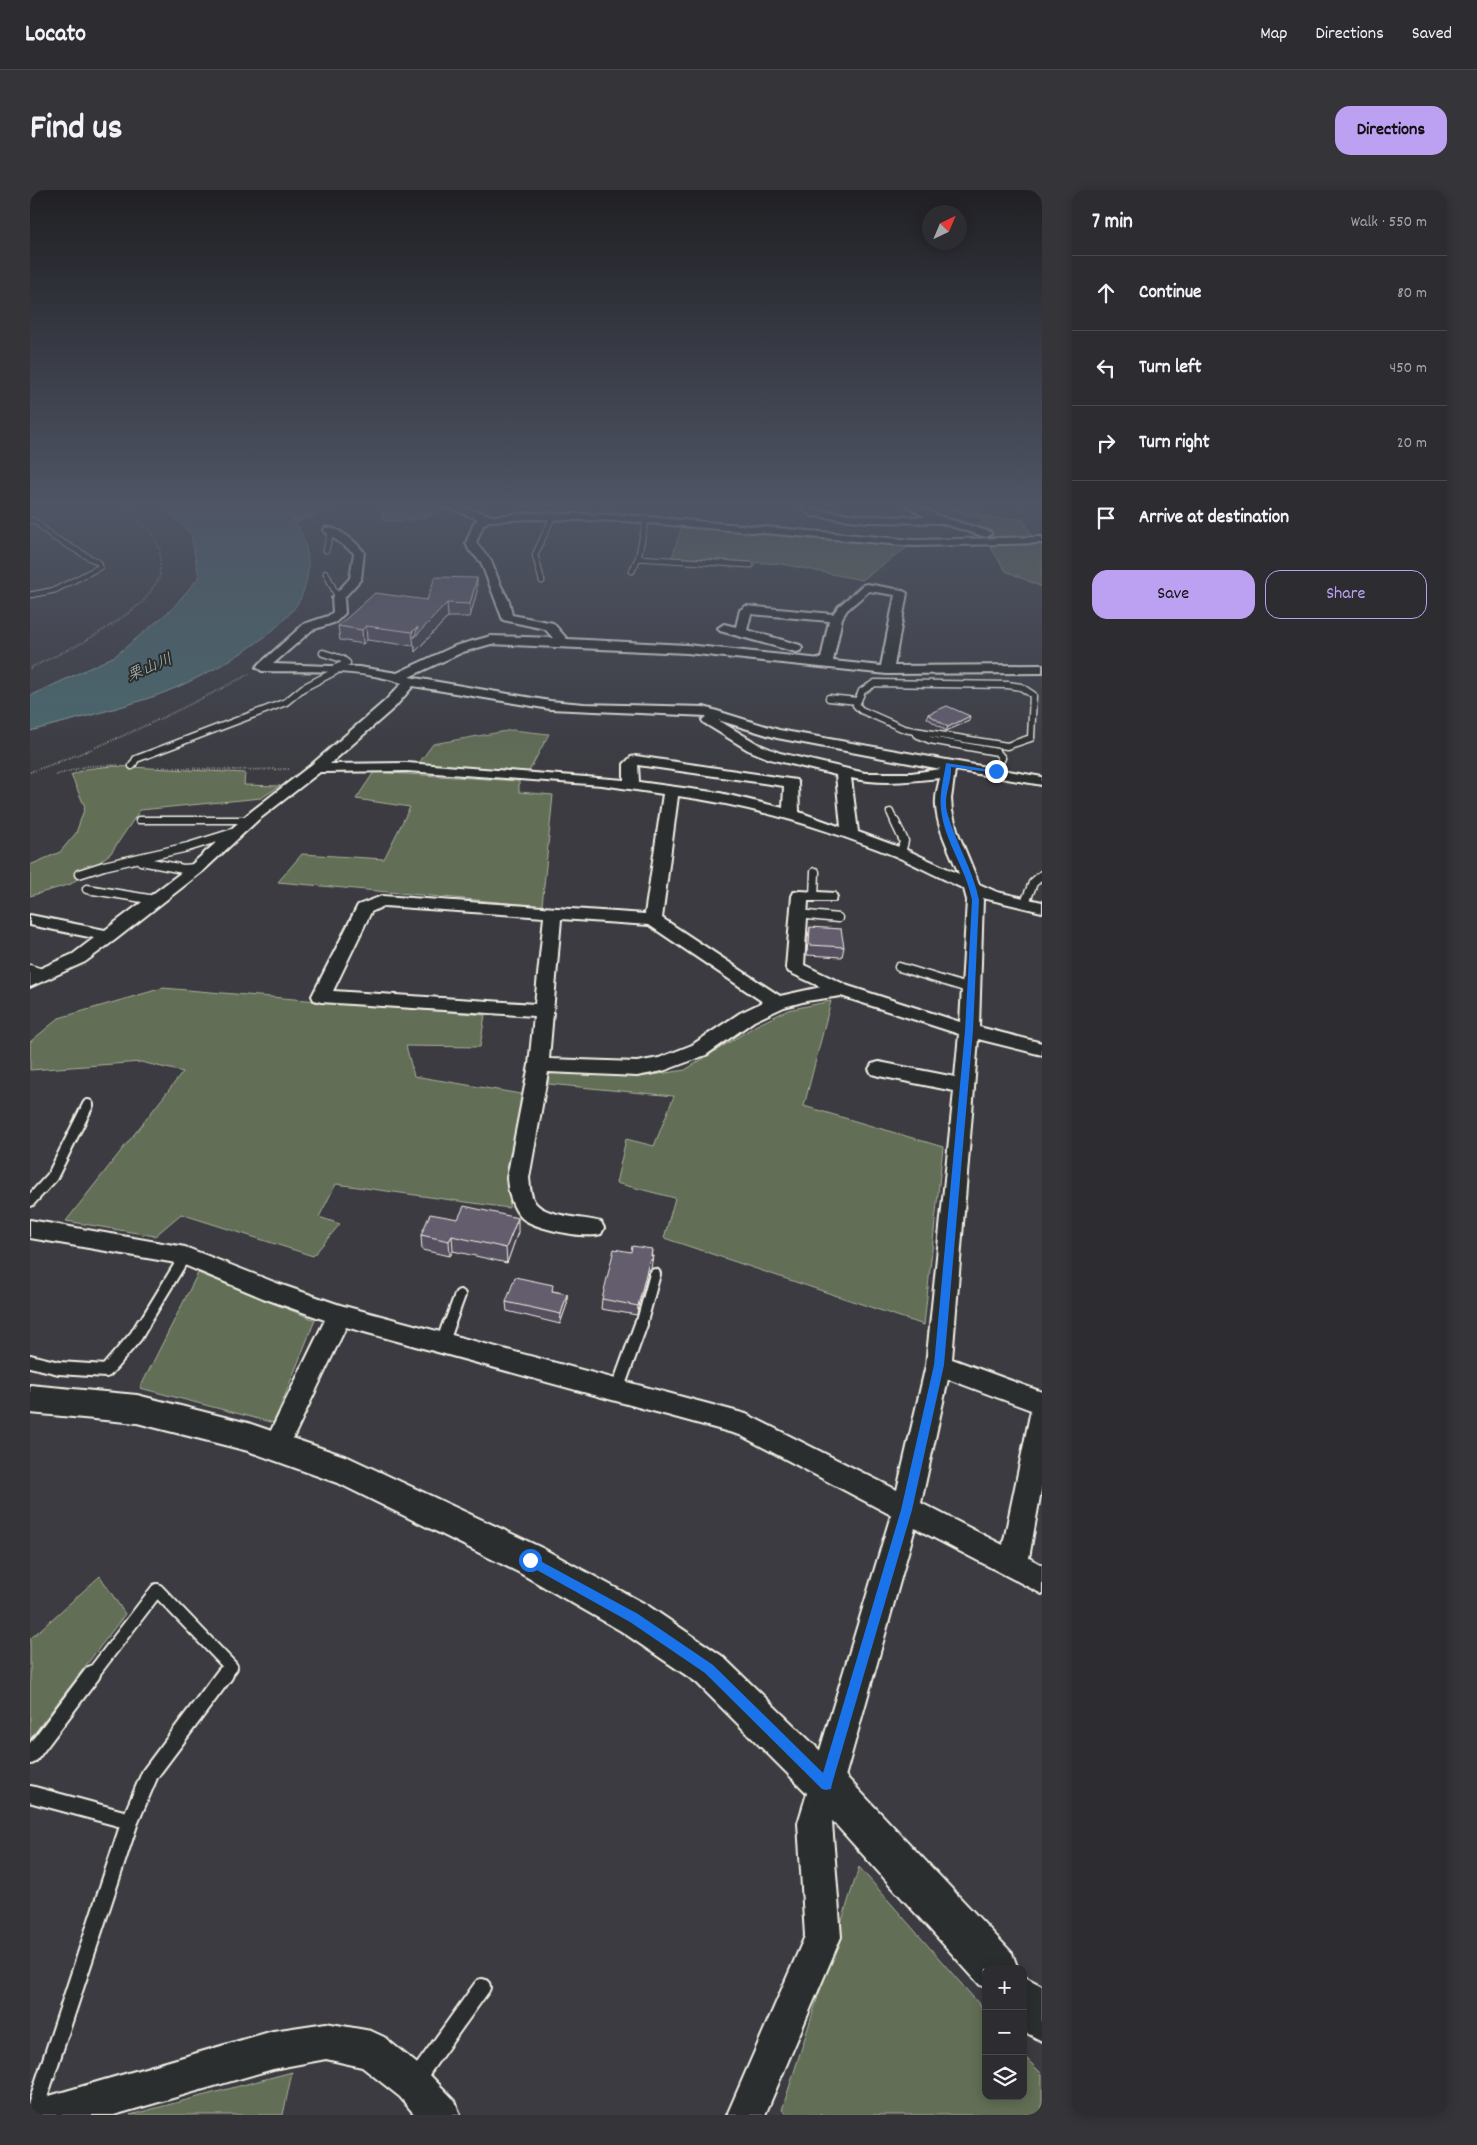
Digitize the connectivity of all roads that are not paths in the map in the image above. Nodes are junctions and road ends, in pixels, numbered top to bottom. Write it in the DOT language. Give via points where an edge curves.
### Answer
graph roads {
  1 [pos="336,594"];
  2 [pos="342,594"];
  3 [pos="499,594"];
  4 [pos="860,594"];
  5 [pos="902,594"];
  6 [pos="338,598"];
  7 [pos="795,614"];
  8 [pos="836,618"];
  9 [pos="724,628"];
  10 [pos="741,632"];
  11 [pos="563,642"];
  12 [pos="784,645"];
  13 [pos="323,653"];
  14 [pos="827,659"];
  15 [pos="1042,669"];
  16 [pos="334,670"];
  17 [pos="887,670"];
  18 [pos="404,680"];
  19 [pos="829,698"];
  20 [pos="857,701"];
  21 [pos="704,710"];
  22 [pos="915,731"];
  23 [pos="775,756"];
  24 [pos="132,766"];
  25 [pos="316,768"];
  26 [pos="949,768"];
  27 [pos="843,771"];
  28 [pos="996,771"];
  29 [pos="752,777"];
  30 [pos="1042,781"];
  31 [pos="632,784"];
  32 [pos="671,791"];
  33 [pos="890,812"];
  34 [pos="791,814"];
  35 [pos="139,820"];
  36 [pos="245,825"];
  37 [pos="850,834"];
  38 [pos="901,853"];
  39 [pos="136,860"];
  40 [pos="197,868"];
  41 [pos="816,872"];
  42 [pos="79,874"];
  43 [pos="1042,875"];
  44 [pos="973,888"];
  45 [pos="87,889"];
  46 [pos="822,897"];
  47 [pos="155,900"];
  48 [pos="1025,903"];
  49 [pos="1042,907"];
  50 [pos="553,913"];
  51 [pos="798,914"];
  52 [pos="838,918"];
  53 [pos="30,920"];
  54 [pos="653,920"];
  55 [pos="109,936"];
  56 [pos="898,967"];
  57 [pos="34,974"];
  58 [pos="971,989"];
  59 [pos="842,990"];
  60 [pos="777,1003"];
  61 [pos="544,1011"];
  62 [pos="969,1031"];
  63 [pos="1042,1049"];
  64 [pos="539,1065"];
  65 [pos="879,1069"];
  66 [pos="964,1086"];
  67 [pos="88,1105"];
  68 [pos="30,1201"];
  69 [pos="593,1228"];
  70 [pos="30,1229"];
  71 [pos="185,1256"];
  72 [pos="654,1274"];
  73 [pos="460,1295"];
  74 [pos="340,1315"];
  75 [pos="442,1344"];
  76 [pos="30,1361"];
  77 [pos="939,1365"];
  78 [pos="617,1390"];
  79 [pos="30,1399"];
  80 [pos="1042,1403"];
  81 [pos="1042,1415"];
  82 [pos="276,1447"];
  83 [pos="906,1510"];
  84 [pos="1013,1565"];
  85 [pos="1042,1580"];
  86 [pos="30,1756"];
  87 [pos="826,1784"];
  88 [pos="30,1794"];
  89 [pos="130,1821"];
  90 [pos="992,1965"];
  91 [pos="482,1987"];
  92 [pos="1027,2002"];
  93 [pos="1042,2018"];
  94 [pos="413,2084"];
  95 [pos="33,2115"];
  96 [pos="50,2115"];
  97 [pos="441,2115"];
  98 [pos="746,2115"];
  1 -- 6 [label="lane"];
  2 -- 6 [label="street"];
  3 -- 11 [label="street" via="507,617 549,626"];
  4 -- 8 [label="street"];
  5 -- 17 [label="street"];
  6 -- 16 [label="street" via="339,613 332,619 308,627 262,667"];
  7 -- 8 [label="street"];
  7 -- 10 [label="street" via="746,610"];
  7 -- 12 [label="street"];
  8 -- 14 [label="street"];
  9 -- 10 [label="street"];
  10 -- 12 [label="street"];
  11 -- 14 [label="street"];
  11 -- 18 [label="street" via="491,640 474,643"];
  12 -- 14 [label="street"];
  13 -- 16 [label="lane" via="342,658 347,663"];
  14 -- 17 [label="street"];
  15 -- 17 [label="street"];
  16 -- 18 [label="street" via="372,672"];
  16 -- 24 [label="lane" via="286,702 136,759"];
  18 -- 21 [label="street" via="521,701 576,707"];
  18 -- 25 [label="street" via="390,704"];
  19 -- 20 [label="lane"];
  20 -- 22 [label="lane" via="856,705 862,710"];
  20 -- 22 [label="lane" via="863,688 876,683 1008,685 1021,687 1033,695 1032,738 1014,745"];
  21 -- 23 [label="street" via="704,717 753,748"];
  21 -- 26 [label="street" via="777,734"];
  22 -- 28 [label="lane" via="930,740 997,752 1002,758"];
  23 -- 27 [label="street"];
  23 -- 29 [label="street"];
  25 -- 31 [label="street" via="406,767"];
  25 -- 36 [label="street"];
  26 -- 27 [label="street" via="911,777 880,778"];
  26 -- 28 [label="street"];
  26 -- 44 [label="street" via="943,795 944,810"];
  27 -- 37 [label="street"];
  28 -- 30 [label="street"];
  29 -- 31 [label="street" via="636,760 631,764"];
  29 -- 34 [label="street" via="791,783"];
  31 -- 32 [label="street"];
  32 -- 34 [label="street" via="720,797"];
  32 -- 54 [label="street"];
  33 -- 38 [label="lane" via="904,841"];
  34 -- 37 [label="street"];
  35 -- 36 [label="lane"];
  36 -- 39 [label="lane" via="188,848"];
  36 -- 40 [label="street"];
  37 -- 38 [label="street"];
  38 -- 44 [label="street"];
  39 -- 40 [label="lane" via="183,869"];
  39 -- 42 [label="lane"];
  40 -- 47 [label="street"];
  41 -- 46 [label="lane"];
  43 -- 48 [label="lane" via="1033,883"];
  44 -- 48 [label="street"];
  44 -- 58 [label="street"];
  45 -- 47 [label="lane"];
  46 -- 51 [label="street" via="800,896"];
  47 -- 55 [label="street"];
  48 -- 49 [label="street"];
  50 -- 54 [label="street"];
  50 -- 61 [label="street"];
  50 -- 61 [label="street" via="373,903 364,909 321,996"];
  51 -- 52 [label="lane"];
  51 -- 59 [label="street" via="795,968"];
  53 -- 55 [label="street"];
  54 -- 60 [label="street"];
  55 -- 57 [label="street" via="79,958"];
  56 -- 58 [label="lane"];
  58 -- 62 [label="street"];
  59 -- 60 [label="street"];
  59 -- 62 [label="street"];
  60 -- 64 [label="street" via="747,1017 699,1050 663,1064 637,1069"];
  61 -- 64 [label="street"];
  62 -- 63 [label="street"];
  62 -- 66 [label="street"];
  64 -- 69 [label="street" via="518,1178 520,1195 530,1212 544,1219"];
  65 -- 66 [label="street"];
  66 -- 77 [label="street"];
  67 -- 68 [label="lane" via="52,1177"];
  70 -- 71 [label="street"];
  71 -- 74 [label="street"];
  71 -- 76 [label="lane" via="136,1336 106,1371 59,1368"];
  72 -- 78 [label="lane" via="643,1319"];
  73 -- 75 [label="lane"];
  74 -- 75 [label="street"];
  74 -- 82 [label="street"];
  75 -- 78 [label="street"];
  77 -- 80 [label="street"];
  77 -- 83 [label="street"];
  78 -- 83 [label="street" via="746,1425"];
  79 -- 82 [label="street" via="137,1408"];
  81 -- 84 [label="street"];
  82 -- 87 [label="street" via="350,1473 530,1560 634,1618 709,1669"];
  83 -- 84 [label="street"];
  83 -- 87 [label="street"];
  84 -- 85 [label="street"];
  86 -- 89 [label="lane" via="158,1590 231,1667 150,1774"];
  87 -- 90 [label="street"];
  87 -- 98 [label="street" via="815,1823 822,1937"];
  88 -- 89 [label="lane"];
  89 -- 95 [label="lane"];
  91 -- 94 [label="lane"];
  92 -- 93 [label="street"];
  94 -- 96 [label="street" via="371,2050 326,2041 273,2050"];
  94 -- 97 [label="street"];
}
